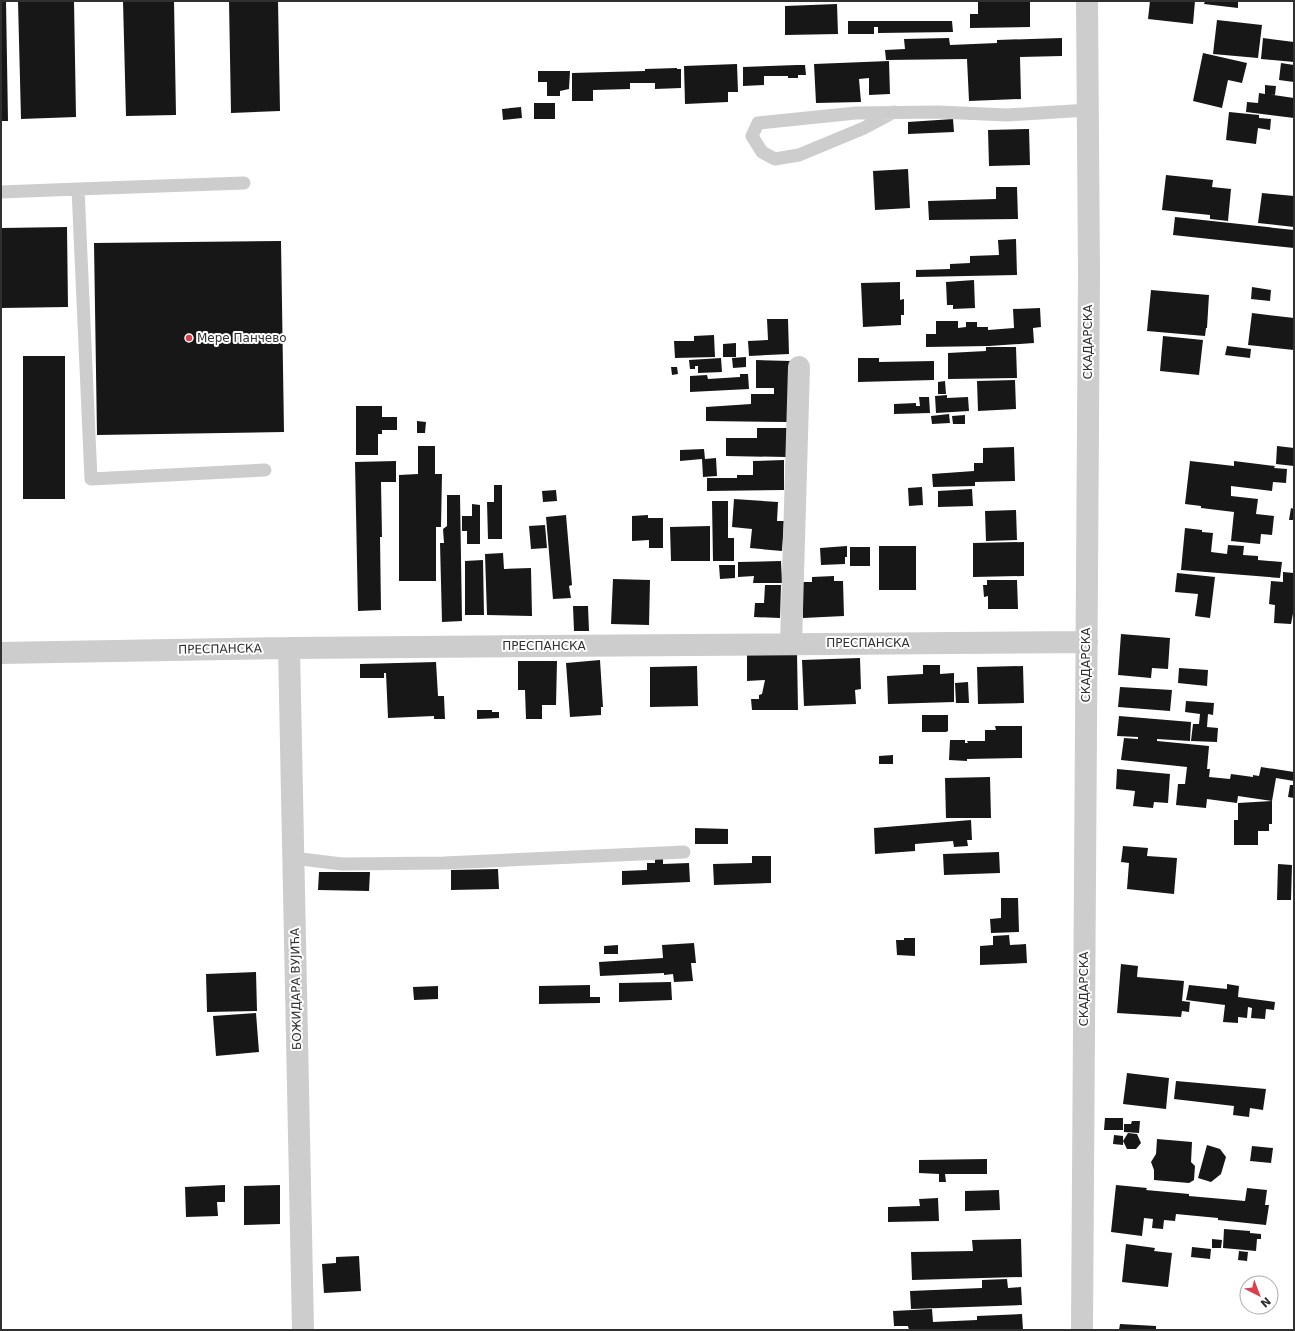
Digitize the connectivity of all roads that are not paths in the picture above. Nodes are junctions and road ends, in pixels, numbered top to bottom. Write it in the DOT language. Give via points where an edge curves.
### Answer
graph roads {
  1 [pos="1087,1"];
  2 [pos="1088,110"];
  3 [pos="894,112"];
  4 [pos="244,183"];
  5 [pos="78,189"];
  6 [pos="1,192"];
  7 [pos="799,367"];
  8 [pos="265,470"];
  9 [pos="1087,642"];
  10 [pos="791,644"];
  11 [pos="289,648"];
  12 [pos="1,652"];
  13 [pos="684,852"];
  14 [pos="293,858"];
  15 [pos="302,1330"];
  16 [pos="1082,1330"];
  1 -- 2 [label="street, СКАДАРСКА"];
  2 -- 3 [label="lane" via="1007,116"];
  2 -- 9 [label="street, СКАДАРСКА"];
  3 -- 3 [label="lane" via="842,114 758,123 752,136 762,152 775,159 800,155 864,128"];
  4 -- 5 [label="lane"];
  5 -- 6 [label="lane"];
  5 -- 8 [label="lane" via="91,478"];
  7 -- 10 [label="street"];
  9 -- 10 [label="street, ПРЕСПАНСКА"];
  9 -- 16 [label="street, СКАДАРСКА"];
  10 -- 11 [label="street, ПРЕСПАНСКА"];
  11 -- 12 [label="street, ПРЕСПАНСКА"];
  11 -- 14 [label="street, БОЖИДАРА ВУЈИЋА"];
  13 -- 14 [label="lane" via="444,863 342,864"];
  14 -- 15 [label="street, БОЖИДАРА ВУЈИЋА"];
}
